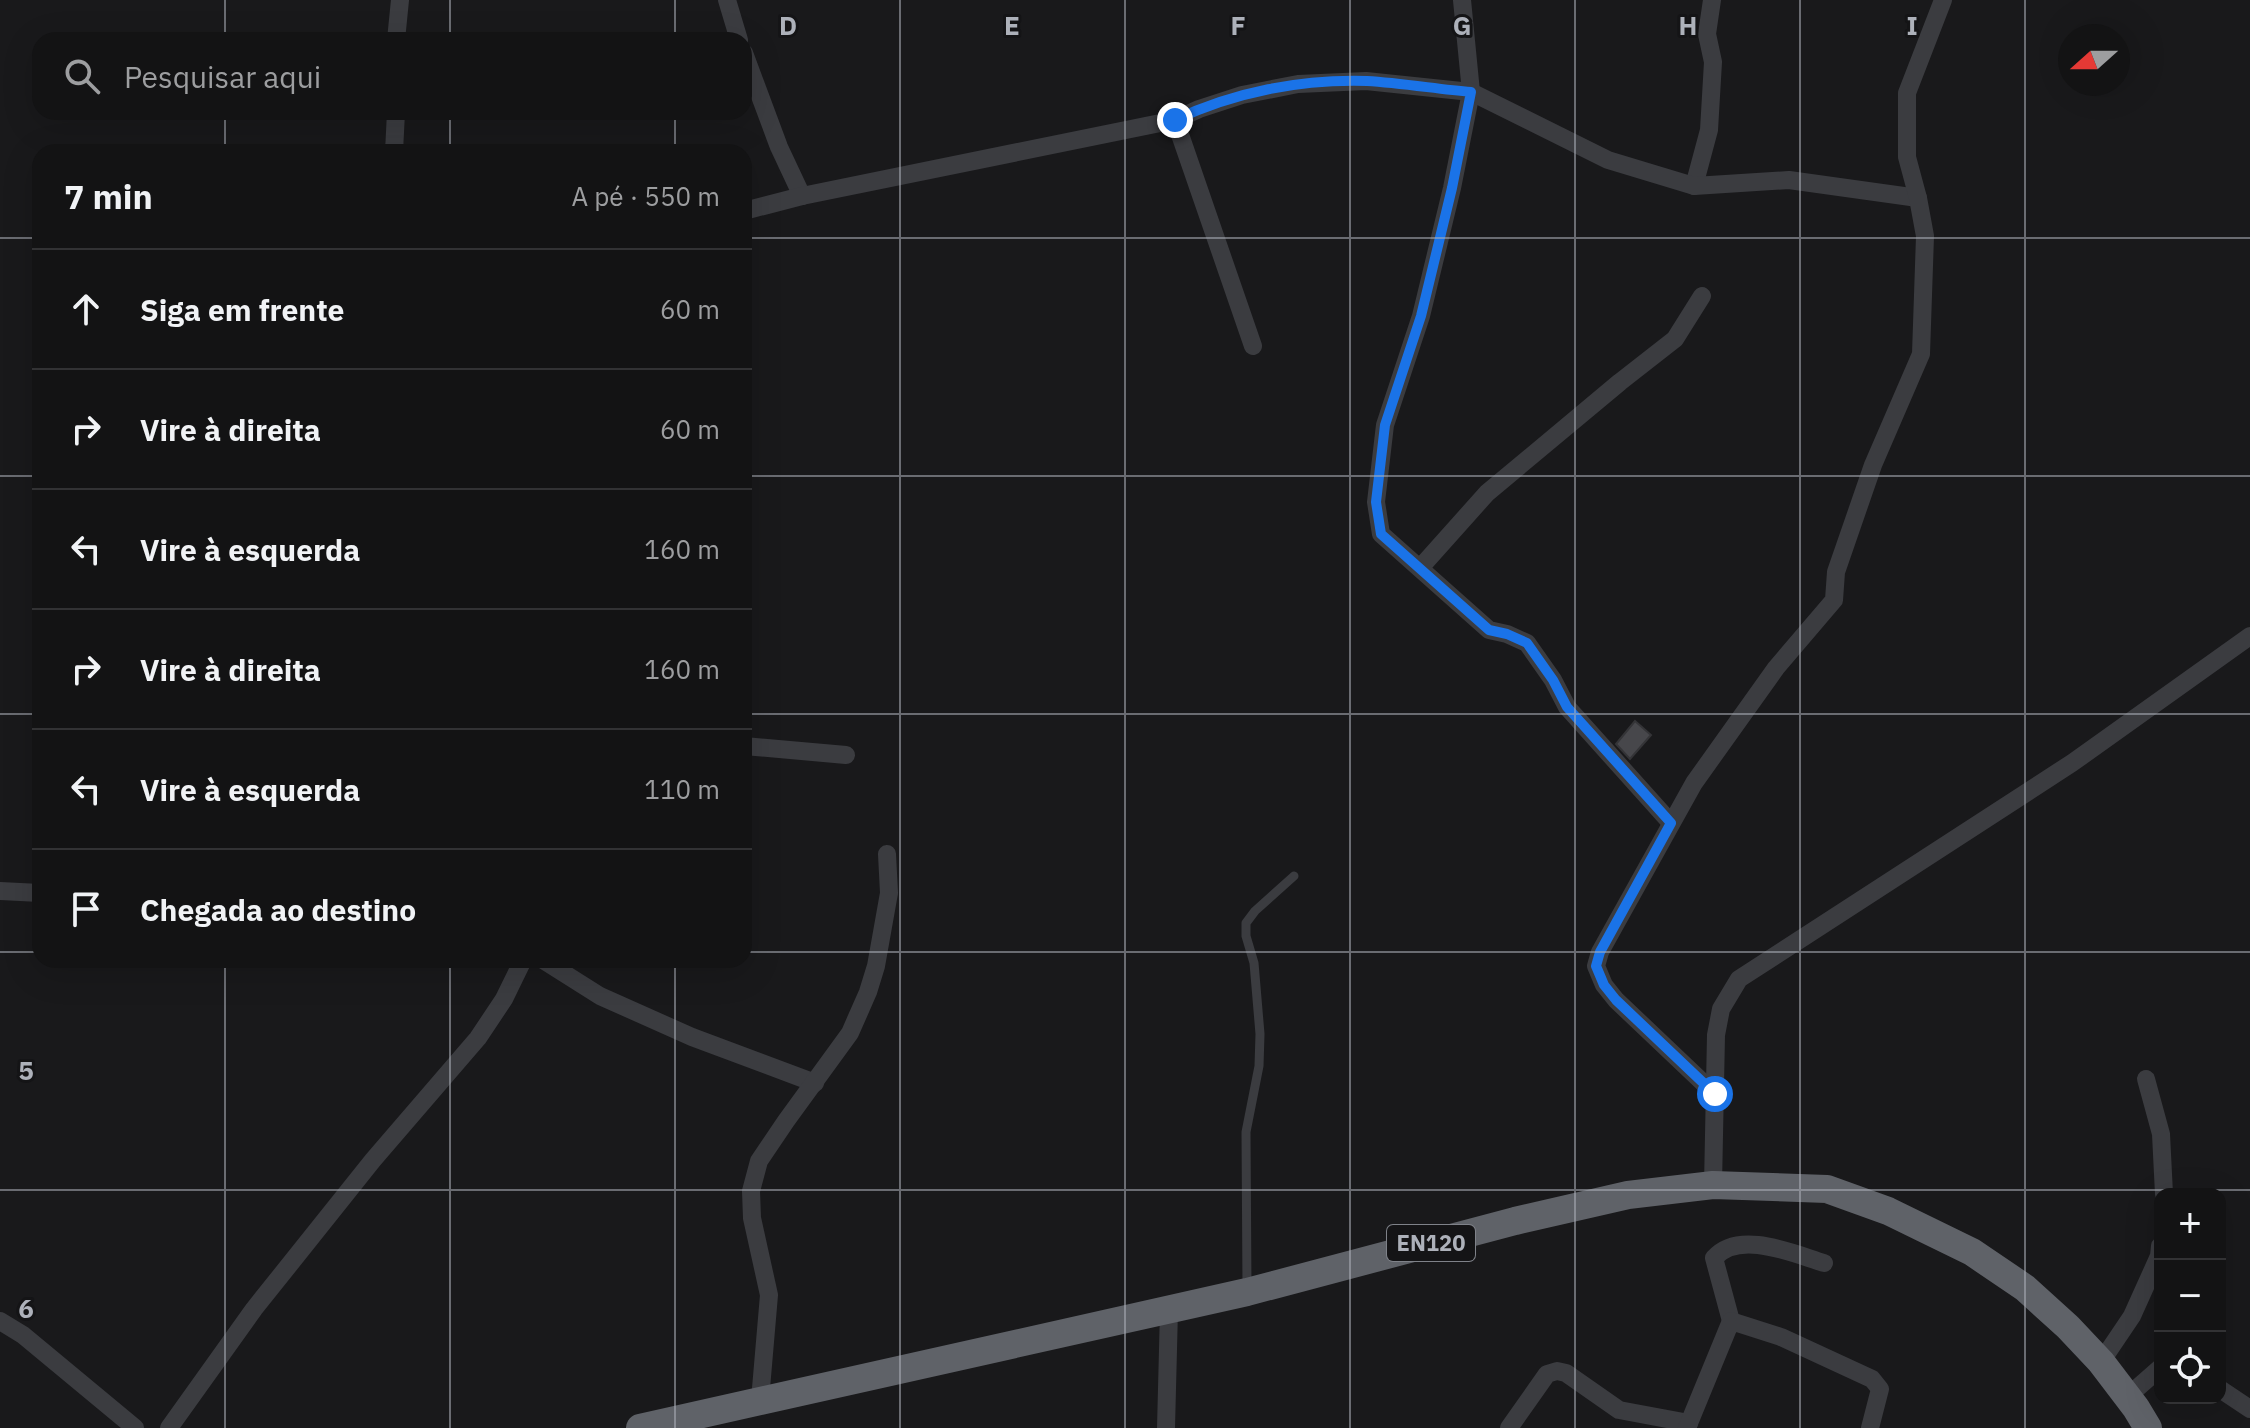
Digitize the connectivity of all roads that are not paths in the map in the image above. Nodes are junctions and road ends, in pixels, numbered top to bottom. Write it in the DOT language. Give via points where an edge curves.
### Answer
graph roads {
  1 [pos="400,0"];
  2 [pos="727,0"];
  3 [pos="1462,0"];
  4 [pos="1712,0"];
  5 [pos="1943,0"];
  6 [pos="397,32"];
  7 [pos="737,32"];
  8 [pos="752,74"];
  9 [pos="1471,92"];
  10 [pos="396,120"];
  11 [pos="1175,120"];
  12 [pos="394,144"];
  13 [pos="1694,186"];
  14 [pos="802,196"];
  15 [pos="1918,198"];
  16 [pos="752,209"];
  17 [pos="1702,296"];
  18 [pos="1253,346"];
  19 [pos="1420,568"];
  20 [pos="2250,636"];
  21 [pos="752,747"];
  22 [pos="846,755"];
  23 [pos="1671,823"];
  24 [pos="887,854"];
  25 [pos="1294,876"];
  26 [pos="0,891"];
  27 [pos="32,893"];
  28 [pos="519,968"];
  29 [pos="556,968"];
  30 [pos="2146,1079"];
  31 [pos="815,1083"];
  32 [pos="1715,1094"];
  33 [pos="1713,1185"];
  34 [pos="2164,1188"];
  35 [pos="2157,1260"];
  36 [pos="1824,1263"];
  37 [pos="1247,1292"];
  38 [pos="1169,1310"];
  39 [pos="0,1321"];
  40 [pos="1731,1321"];
  41 [pos="2101,1362"];
  42 [pos="2154,1373"];
  43 [pos="2226,1393"];
  44 [pos="2127,1397"];
  45 [pos="760,1400"];
  46 [pos="2250,1409"];
  47 [pos="1688,1426"];
  48 [pos="135,1428"];
  49 [pos="169,1428"];
  50 [pos="640,1428"];
  51 [pos="1166,1428"];
  52 [pos="1509,1428"];
  53 [pos="1870,1428"];
  54 [pos="2148,1428"];
  1 -- 6 [label="street"];
  2 -- 7 [label="street"];
  3 -- 9 [label="street"];
  4 -- 13 [label="street" via="1707,34 1713,62 1709,130"];
  5 -- 15 [label="street" via="1907,93 1907,157"];
  8 -- 14 [label="street"];
  9 -- 11 [label="street" via="1366,81 1298,84 1242,95"];
  9 -- 13 [label="street" via="1608,160"];
  9 -- 19 [label="street" via="1421,316 1385,425 1376,502 1381,534"];
  10 -- 12 [label="street"];
  11 -- 14 [label="street"];
  11 -- 18 [label="street"];
  13 -- 15 [label="street" via="1789,180"];
  14 -- 16 [label="street"];
  15 -- 23 [label="street" via="1925,236 1921,354 1873,465 1836,572 1834,600 1776,668"];
  17 -- 19 [label="street" via="1675,339 1487,493"];
  19 -- 23 [label="street" via="1489,630 1527,643 1567,707"];
  20 -- 32 [label="street" via="2072,763 1739,979 1721,1009"];
  21 -- 22 [label="street"];
  23 -- 32 [label="street" via="1596,966 1616,1000"];
  24 -- 31 [label="street" via="889,893 868,992 850,1033"];
  25 -- 37 [label="lane" via="1246,923 1260,1034 1246,1132"];
  26 -- 27 [label="street"];
  28 -- 49 [label="street" via="478,1038 254,1309"];
  29 -- 31 [label="street" via="600,996 692,1037"];
  30 -- 34 [label="street" via="2161,1134"];
  31 -- 45 [label="street" via="759,1161 751,1191 769,1295"];
  32 -- 33 [label="street"];
  33 -- 37 [label="highway, EN120" via="1628,1195"];
  33 -- 41 [label="highway, EN120" via="1827,1189 1888,1211 2004,1272"];
  35 -- 41 [label="street" via="2132,1316"];
  36 -- 40 [label="street" via="1768,1246 1745,1244 1720,1252 1714,1258"];
  37 -- 38 [label="highway, EN120"];
  38 -- 45 [label="highway, EN120"];
  38 -- 51 [label="street"];
  39 -- 48 [label="street"];
  40 -- 47 [label="street"];
  40 -- 53 [label="street" via="1781,1337 1872,1379 1880,1389"];
  41 -- 44 [label="highway, EN120"];
  42 -- 44 [label="street"];
  43 -- 46 [label="street"];
  44 -- 54 [label="highway, EN120"];
  45 -- 50 [label="highway, EN120"];
  47 -- 52 [label="street" via="1619,1410 1557,1371 1547,1374"];
}
